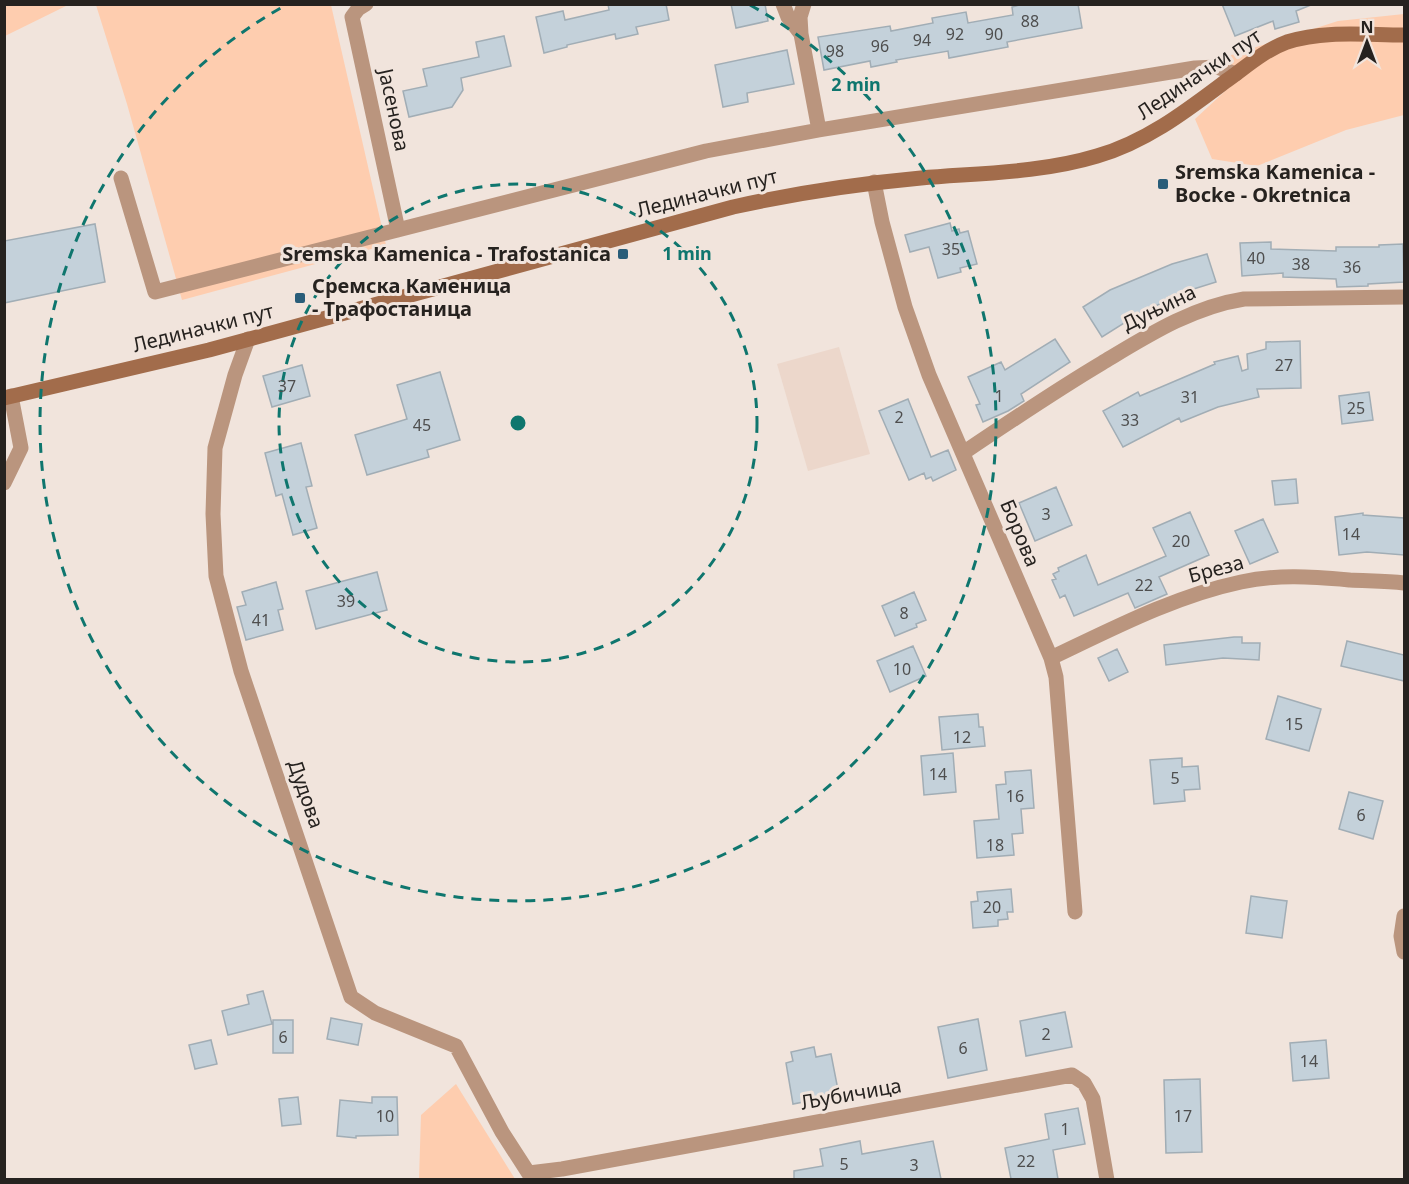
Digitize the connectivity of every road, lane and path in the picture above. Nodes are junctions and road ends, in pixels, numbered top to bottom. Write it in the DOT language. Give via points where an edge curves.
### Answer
graph roads {
  1 [pos="366,4"];
  2 [pos="783,4"];
  3 [pos="804,4"];
  4 [pos="801,34"];
  5 [pos="1404,35"];
  6 [pos="1236,74"];
  7 [pos="819,130"];
  8 [pos="120,178"];
  9 [pos="874,182"];
  10 [pos="398,230"];
  11 [pos="1404,297"];
  12 [pos="248,339"];
  13 [pos="8,397"];
  14 [pos="963,453"];
  15 [pos="4,483"];
  16 [pos="1404,583"];
  17 [pos="1051,658"];
  18 [pos="1075,912"];
  19 [pos="1404,916"];
  20 [pos="1404,952"];
  21 [pos="531,1176"];
  22 [pos="1106,1178"];
  1 -- 10 [label="street, Јасенова" via="352,17"];
  2 -- 4 [label="street"];
  3 -- 4 [label="street"];
  4 -- 7 [label="street"];
  5 -- 6 [label="main road, Лединачки пут" via="1305,38 1270,50"];
  6 -- 7 [label="street" via="1217,67 1195,68"];
  6 -- 9 [label="main road, Лединачки пут" via="1151,134 1097,156 1029,168"];
  7 -- 10 [label="street" via="706,151"];
  8 -- 10 [label="street" via="156,292"];
  9 -- 12 [label="main road, Лединачки пут" via="732,207"];
  9 -- 14 [label="street, Борова" via="904,307"];
  11 -- 14 [label="street, Дуњина" via="1244,299 1193,312 1074,380"];
  12 -- 13 [label="main road, Лединачки пут"];
  12 -- 21 [label="street, Дудова" via="215,448 216,576 241,671 351,997 375,1013 456,1046 502,1132"];
  13 -- 15 [label="street" via="21,448"];
  14 -- 17 [label="street, Борова"];
  16 -- 17 [label="street, Бреза" via="1309,577 1241,582 1145,615"];
  17 -- 18 [label="street, Борова" via="1056,677"];
  19 -- 20 [label="street"];
  21 -- 22 [label="street, Љубичица" via="1072,1075 1084,1083 1093,1100"];
}
